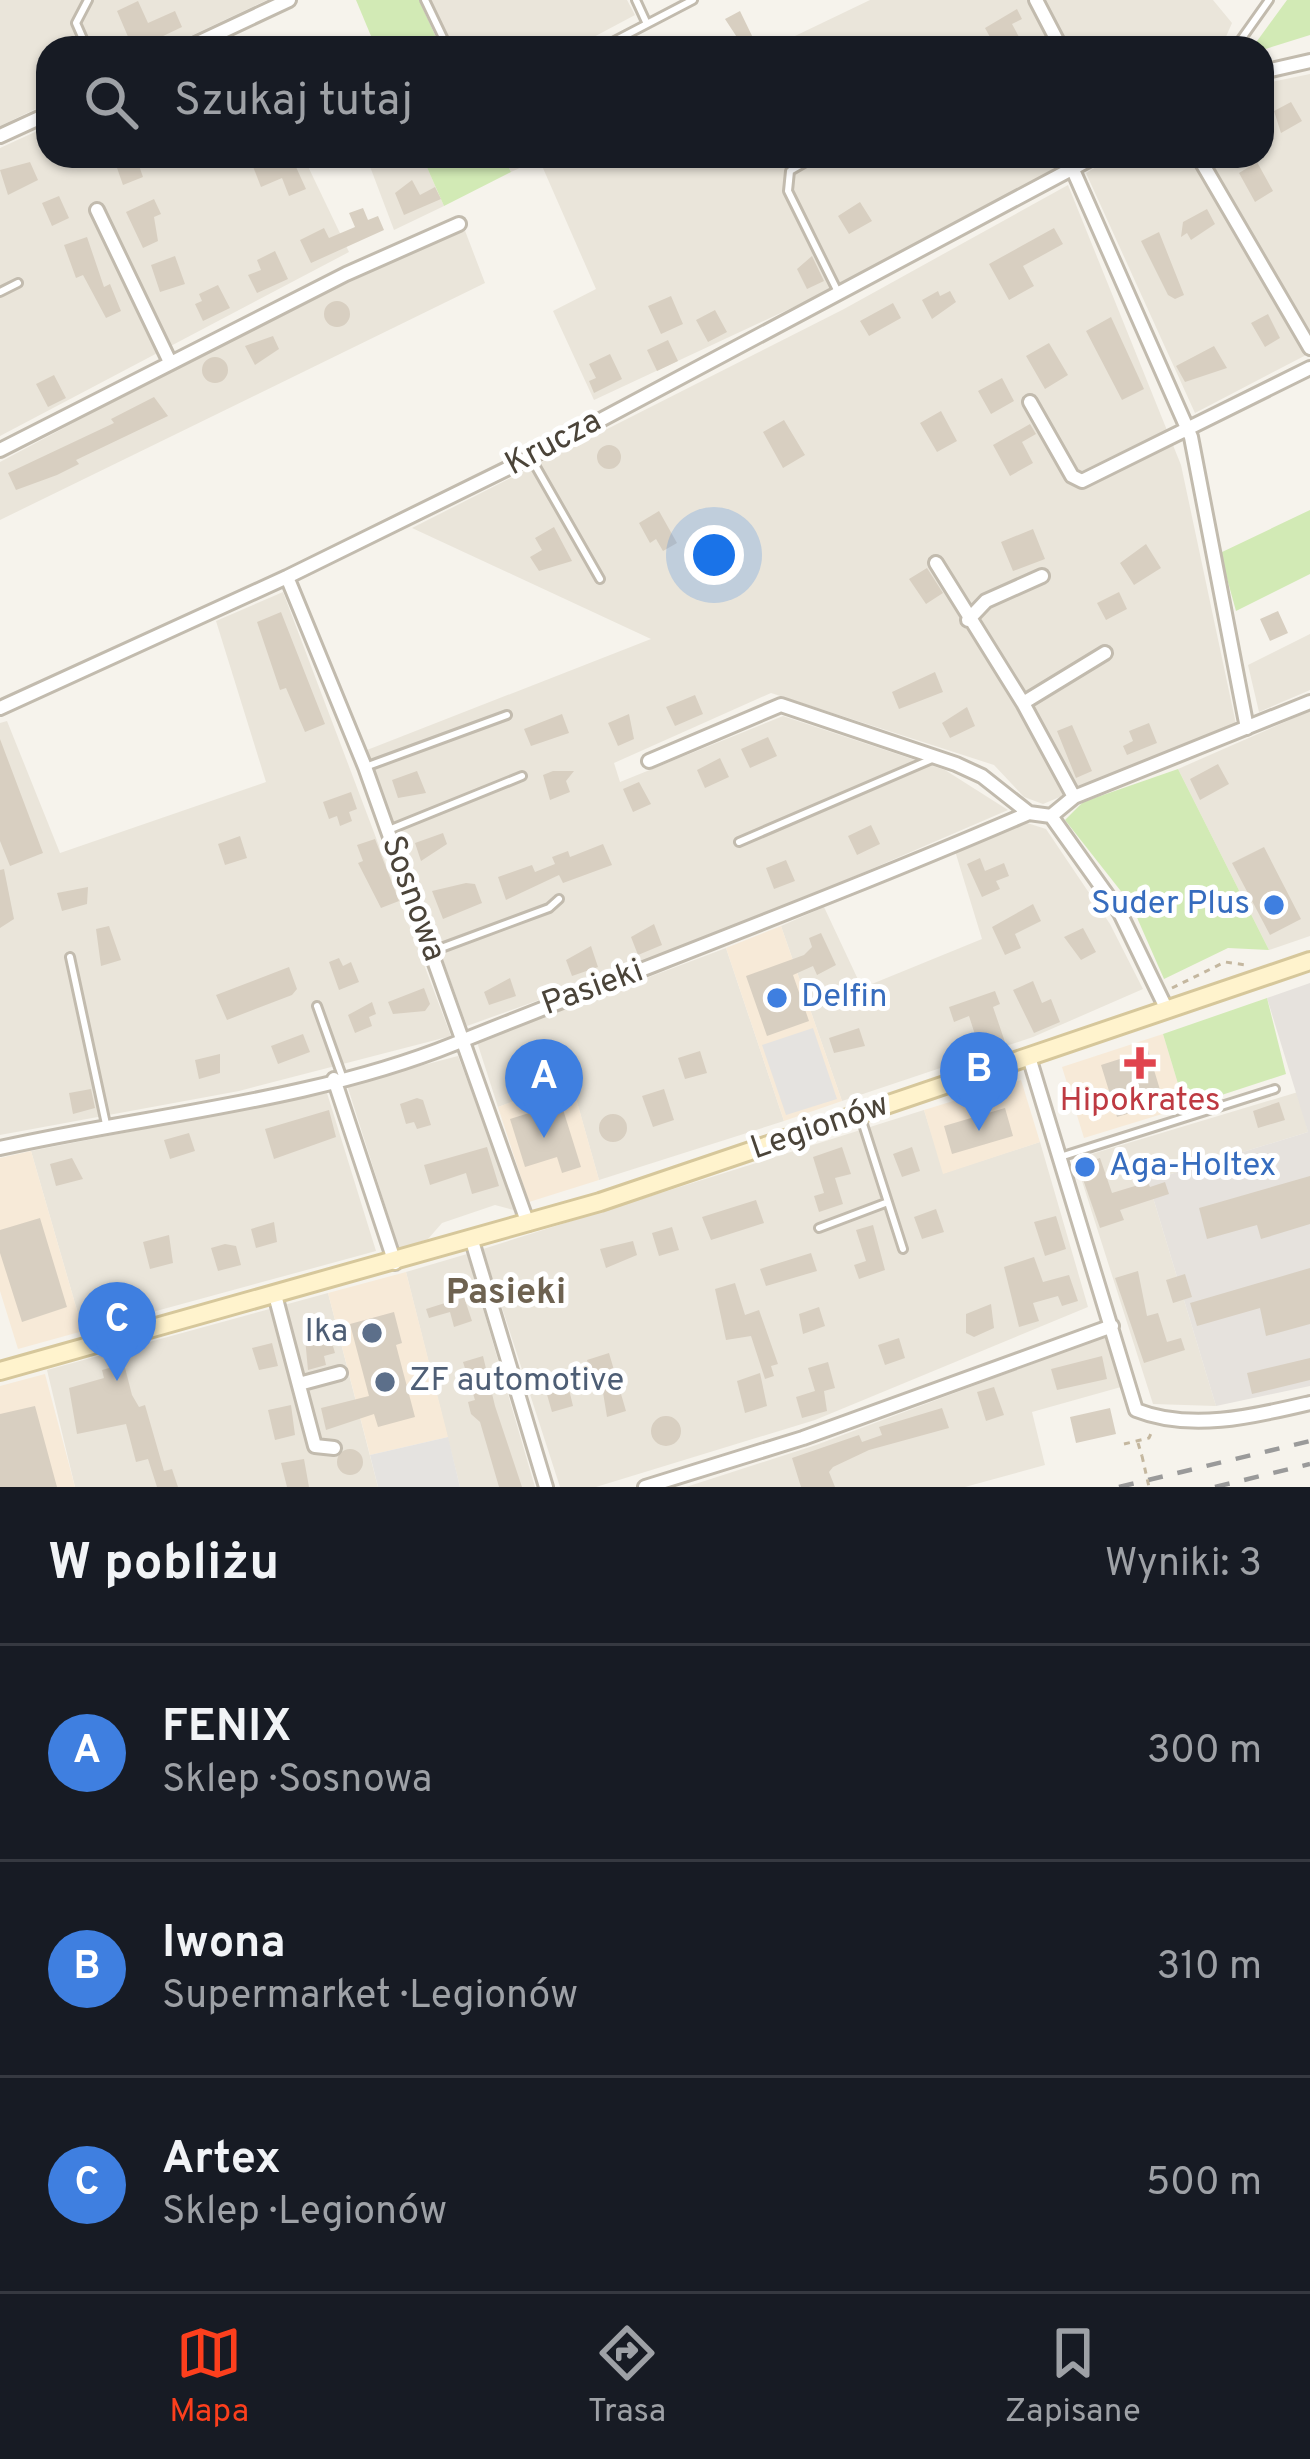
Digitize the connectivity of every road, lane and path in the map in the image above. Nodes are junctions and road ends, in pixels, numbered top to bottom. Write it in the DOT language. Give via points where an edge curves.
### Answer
graph roads {
  1 [pos="88,0"];
  2 [pos="290,0"];
  3 [pos="425,0"];
  4 [pos="636,0"];
  5 [pos="693,0"];
  6 [pos="1036,0"];
  7 [pos="1269,0"];
  8 [pos="647,24"];
  9 [pos="82,36"];
  10 [pos="213,36"];
  11 [pos="442,36"];
  12 [pos="624,36"];
  13 [pos="1055,36"];
  14 [pos="1244,36"];
  15 [pos="1310,62"];
  16 [pos="1274,70"];
  17 [pos="36,120"];
  18 [pos="0,136"];
  19 [pos="795,168"];
  20 [pos="1076,168"];
  21 [pos="1205,168"];
  22 [pos="1073,170"];
  23 [pos="97,210"];
  24 [pos="458,224"];
  25 [pos="17,283"];
  26 [pos="0,292"];
  27 [pos="840,295"];
  28 [pos="1310,348"];
  29 [pos="170,362"];
  30 [pos="1310,368"];
  31 [pos="1030,402"];
  32 [pos="1188,432"];
  33 [pos="0,451"];
  34 [pos="531,457"];
  35 [pos="936,563"];
  36 [pos="1042,576"];
  37 [pos="287,577"];
  38 [pos="600,579"];
  39 [pos="968,620"];
  40 [pos="1105,653"];
  41 [pos="1310,702"];
  42 [pos="1023,703"];
  43 [pos="0,708"];
  44 [pos="507,715"];
  45 [pos="1247,728"];
  46 [pos="935,758"];
  47 [pos="649,761"];
  48 [pos="364,767"];
  49 [pos="522,776"];
  50 [pos="1074,796"];
  51 [pos="1029,813"];
  52 [pos="1051,816"];
  53 [pos="387,830"];
  54 [pos="739,842"];
  55 [pos="560,899"];
  56 [pos="430,952"];
  57 [pos="70,956"];
  58 [pos="1310,961"];
  59 [pos="317,1006"];
  60 [pos="1167,1010"];
  61 [pos="464,1039"];
  62 [pos="1029,1057"];
  63 [pos="338,1078"];
  64 [pos="1275,1089"];
  65 [pos="860,1114"];
  66 [pos="106,1124"];
  67 [pos="0,1148"];
  68 [pos="1060,1157"];
  69 [pos="888,1202"];
  70 [pos="528,1224"];
  71 [pos="819,1228"];
  72 [pos="472,1240"];
  73 [pos="903,1249"];
  74 [pos="395,1262"];
  75 [pos="275,1295"];
  76 [pos="1112,1326"];
  77 [pos="0,1371"];
  78 [pos="340,1373"];
  79 [pos="299,1384"];
  80 [pos="1310,1403"];
  81 [pos="1149,1438"];
  82 [pos="1138,1441"];
  83 [pos="1124,1444"];
  84 [pos="334,1448"];
  85 [pos="546,1487"];
  86 [pos="645,1487"];
  87 [pos="1149,1487"];
  1 -- 9 [label="lane" via="76,23"];
  2 -- 10 [label="street"];
  3 -- 11 [label="lane"];
  4 -- 8 [label="lane"];
  5 -- 8 [label="lane"];
  6 -- 13 [label="street"];
  7 -- 14 [label="lane"];
  8 -- 12 [label="lane"];
  15 -- 16 [label="street"];
  17 -- 18 [label="street"];
  19 -- 27 [label="lane" via="788,191"];
  20 -- 22 [label="street, Krucza"];
  21 -- 28 [label="street"];
  22 -- 27 [label="street, Krucza"];
  22 -- 32 [label="street"];
  23 -- 29 [label="street"];
  24 -- 29 [label="street"];
  25 -- 26 [label="lane"];
  27 -- 34 [label="street, Krucza"];
  29 -- 33 [label="street"];
  30 -- 32 [label="street"];
  31 -- 32 [label="street" via="1082,481"];
  32 -- 45 [label="street"];
  34 -- 37 [label="street, Krucza"];
  34 -- 38 [label="lane"];
  35 -- 39 [label="street"];
  36 -- 39 [label="street" via="986,602"];
  37 -- 43 [label="street, Krucza"];
  37 -- 48 [label="street, Sosnowa"];
  39 -- 42 [label="street"];
  40 -- 42 [label="street"];
  41 -- 45 [label="street"];
  42 -- 50 [label="street"];
  44 -- 48 [label="lane"];
  45 -- 50 [label="street"];
  46 -- 47 [label="street" via="782,705"];
  46 -- 51 [label="street" via="982,776"];
  46 -- 54 [label="lane"];
  48 -- 53 [label="street, Sosnowa"];
  49 -- 53 [label="lane"];
  50 -- 52 [label="street"];
  51 -- 52 [label="street"];
  51 -- 61 [label="street, Pasieki"];
  52 -- 60 [label="street" via="1120,913"];
  53 -- 56 [label="street, Sosnowa"];
  55 -- 56 [label="lane"];
  56 -- 61 [label="street, Sosnowa"];
  57 -- 66 [label="lane"];
  58 -- 60 [label="street, Legionów"];
  59 -- 63 [label="lane"];
  60 -- 62 [label="street, Legionów"];
  61 -- 63 [label="street, Pasieki"];
  61 -- 70 [label="street, Sosnowa"];
  62 -- 65 [label="street, Legionów"];
  62 -- 68 [label="street"];
  63 -- 66 [label="street, Pasieki"];
  63 -- 74 [label="street"];
  64 -- 68 [label="lane"];
  65 -- 69 [label="lane"];
  65 -- 70 [label="street, Legionów"];
  66 -- 67 [label="street, Pasieki"];
  68 -- 76 [label="street"];
  69 -- 71 [label="lane"];
  69 -- 73 [label="lane"];
  70 -- 72 [label="street, Legionów"];
  72 -- 74 [label="street, Legionów"];
  72 -- 85 [label="street"];
  74 -- 75 [label="street, Legionów"];
  75 -- 77 [label="street, Legionów"];
  75 -- 79 [label="street"];
  76 -- 80 [label="street" via="1136,1410 1159,1419 1253,1416"];
  76 -- 86 [label="street"];
  78 -- 79 [label="street"];
  79 -- 84 [label="street" via="315,1446"];
  81 -- 82 [label="path"];
  82 -- 83 [label="path"];
  82 -- 87 [label="path, bridge"];
}
